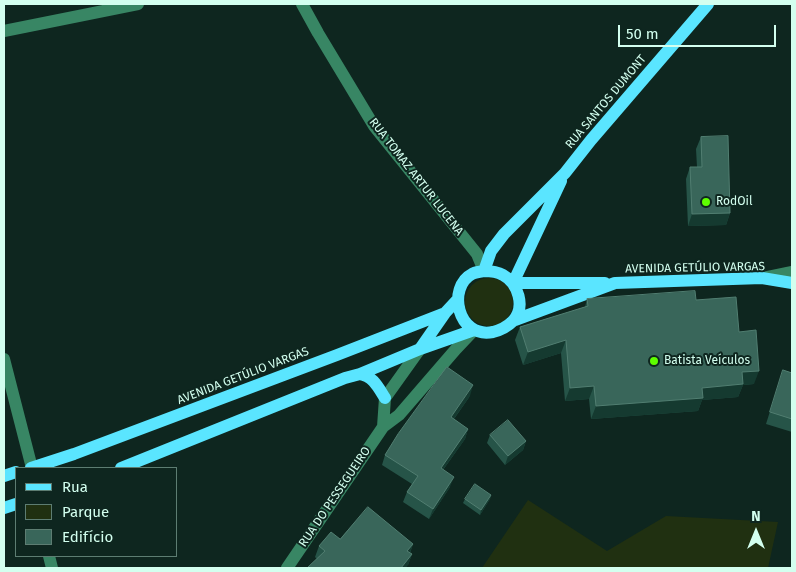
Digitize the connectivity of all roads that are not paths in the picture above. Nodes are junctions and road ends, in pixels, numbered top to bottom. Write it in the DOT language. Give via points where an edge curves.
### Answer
graph roads {
  1 [pos="138,4"];
  2 [pos="302,4"];
  3 [pos="708,4"];
  4 [pos="4,31"];
  5 [pos="565,173"];
  6 [pos="484,271"];
  7 [pos="792,272"];
  8 [pos="762,278"];
  9 [pos="513,283"];
  10 [pos="615,283"];
  11 [pos="792,283"];
  12 [pos="458,299"];
  13 [pos="445,313"];
  14 [pos="515,320"];
  15 [pos="474,330"];
  16 [pos="420,349"];
  17 [pos="4,359"];
  18 [pos="360,374"];
  19 [pos="385,398"];
  20 [pos="382,426"];
  21 [pos="32,467"];
  22 [pos="35,467"];
  23 [pos="123,467"];
  24 [pos="287,568"];
  1 -- 4 [label="street"];
  2 -- 6 [label="street, RUA TOMAZ ARTUR LUCENA" via="374,126 477,254"];
  3 -- 5 [label="main road, RUA SANTOS DUMONT"];
  5 -- 6 [label="main road, RUA SANTOS DUMONT" via="504,234 491,251"];
  5 -- 9 [label="main road, RUA SANTOS DUMONT"];
  6 -- 9 [label="main road" via="504,275"];
  6 -- 12 [label="main road" via="465,280"];
  7 -- 8 [label="street"];
  8 -- 10 [label="main road, AVENIDA GETÚLIO VARGAS"];
  8 -- 11 [label="main road, AVENIDA GETÚLIO VARGAS"];
  9 -- 10 [label="main road"];
  9 -- 14 [label="main road" via="519,297"];
  10 -- 14 [label="main road, AVENIDA GETÚLIO VARGAS"];
  12 -- 13 [label="main road, AVENIDA GETÚLIO VARGAS"];
  12 -- 15 [label="main road" via="461,316"];
  13 -- 16 [label="main road"];
  13 -- 22 [label="main road, AVENIDA GETÚLIO VARGAS"];
  14 -- 15 [label="main road" via="500,330"];
  15 -- 16 [label="main road"];
  15 -- 20 [label="street, RUA DO PESSEGUEIRO" via="399,415"];
  16 -- 18 [label="main road"];
  16 -- 19 [label="street, RUA DO PESSEGUEIRO"];
  17 -- 21 [label="street"];
  18 -- 19 [label="main road" via="368,375"];
  18 -- 23 [label="main road"];
  19 -- 20 [label="street, RUA DO PESSEGUEIRO"];
  20 -- 24 [label="street, RUA DO PESSEGUEIRO"];
}
